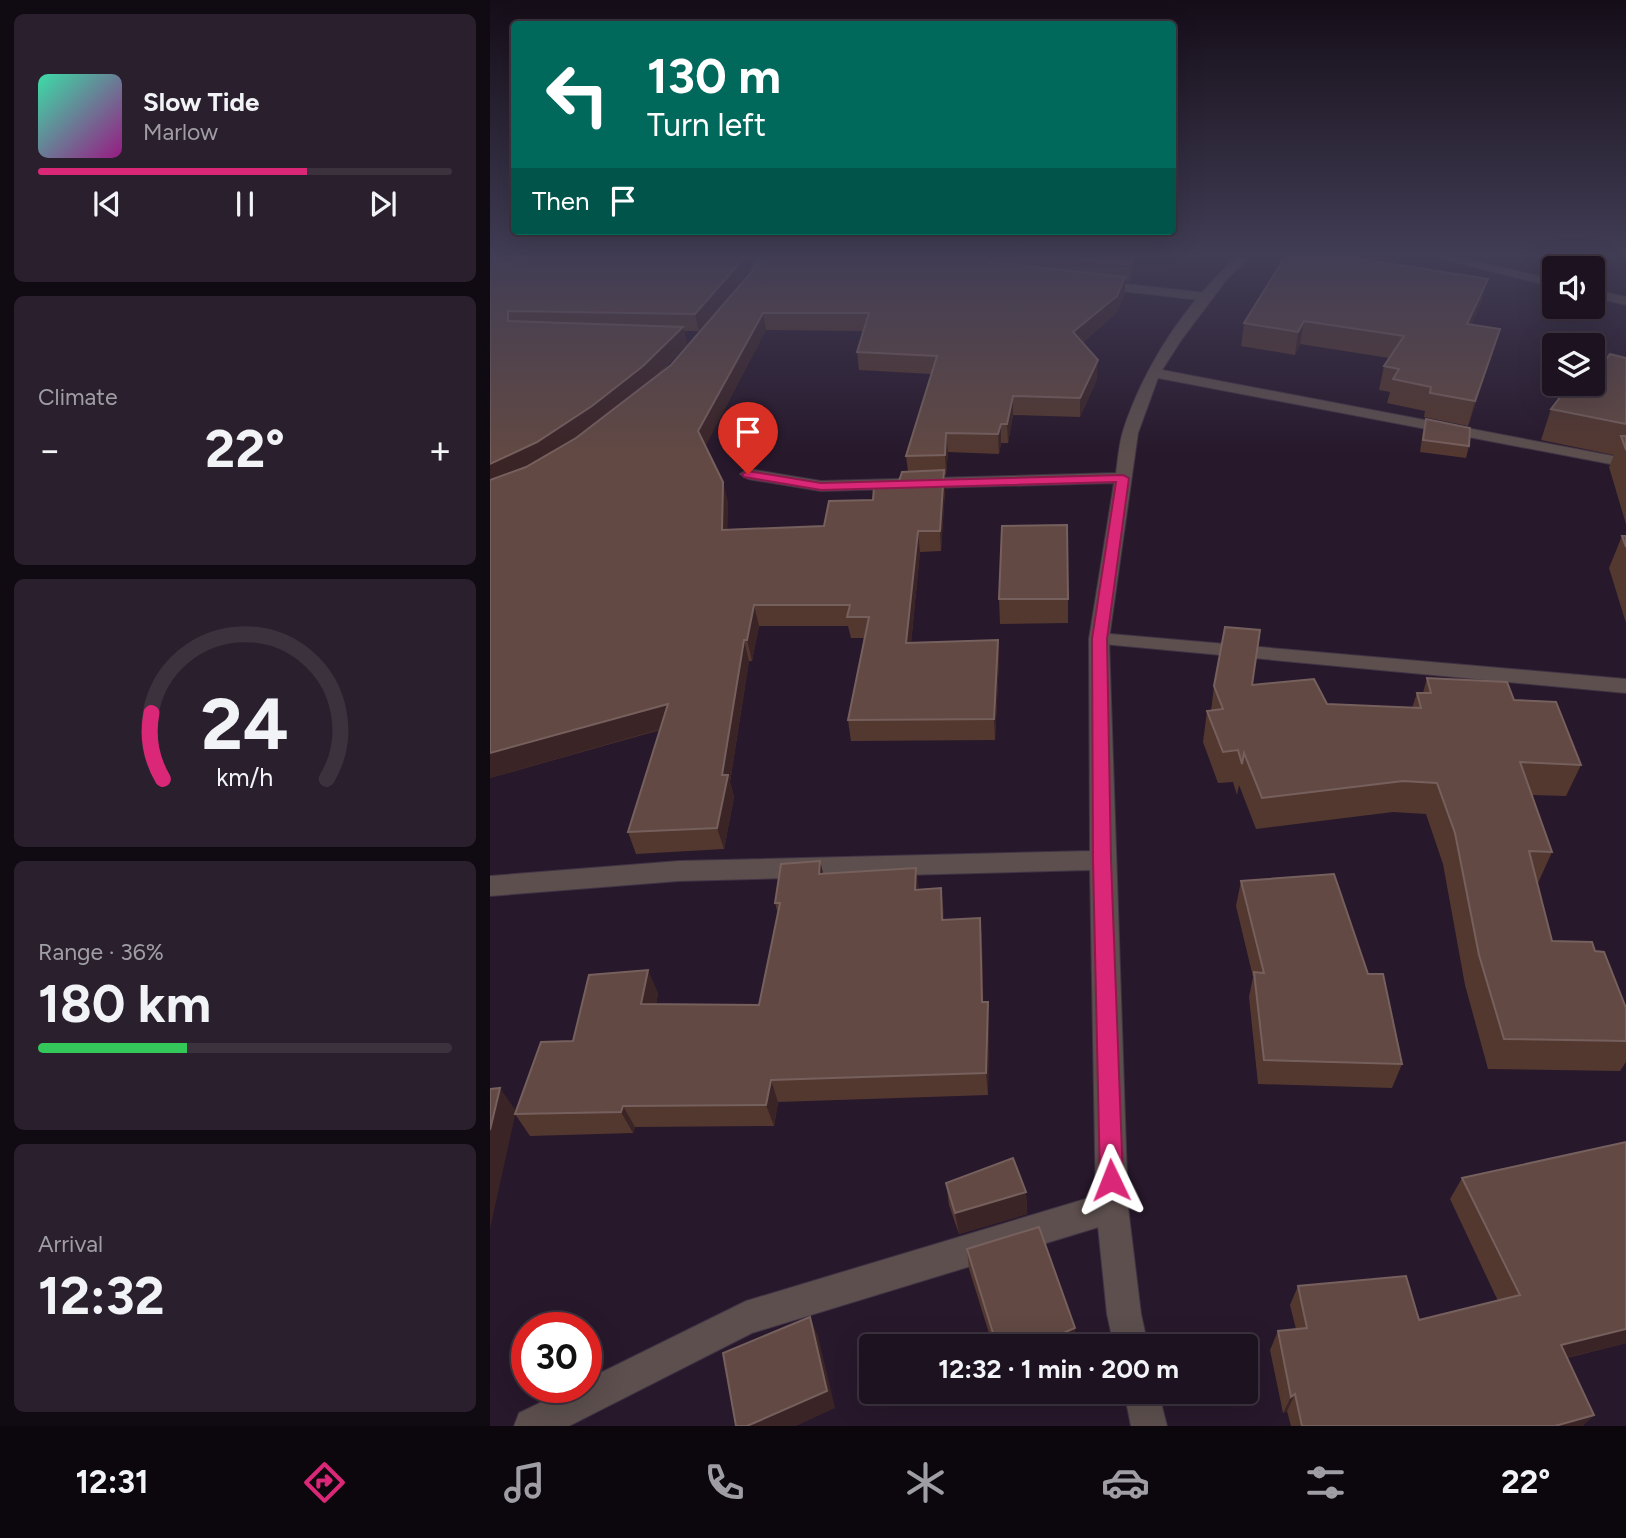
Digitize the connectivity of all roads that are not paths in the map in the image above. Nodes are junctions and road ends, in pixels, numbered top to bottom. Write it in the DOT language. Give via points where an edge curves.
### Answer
graph roads {
  1 [pos="1188,324"];
  2 [pos="1153,373"];
  3 [pos="1624,463"];
  4 [pos="748,474"];
  5 [pos="1123,478"];
  6 [pos="1099,639"];
  7 [pos="1626,686"];
  8 [pos="1102,860"];
  9 [pos="490,886"];
  10 [pos="1112,1207"];
  11 [pos="1128,1334"];
  12 [pos="1144,1404"];
  13 [pos="532,1426"];
  14 [pos="1149,1426"];
  1 -- 2 [label="street"];
  2 -- 3 [label="street"];
  2 -- 5 [label="street" via="1130,433"];
  4 -- 5 [label="street" via="821,486"];
  5 -- 6 [label="street"];
  6 -- 7 [label="street"];
  6 -- 8 [label="street"];
  8 -- 9 [label="street" via="679,871"];
  8 -- 10 [label="street"];
  10 -- 11 [label="street"];
  10 -- 13 [label="street" via="746,1318"];
  12 -- 14 [label="street"];
}
